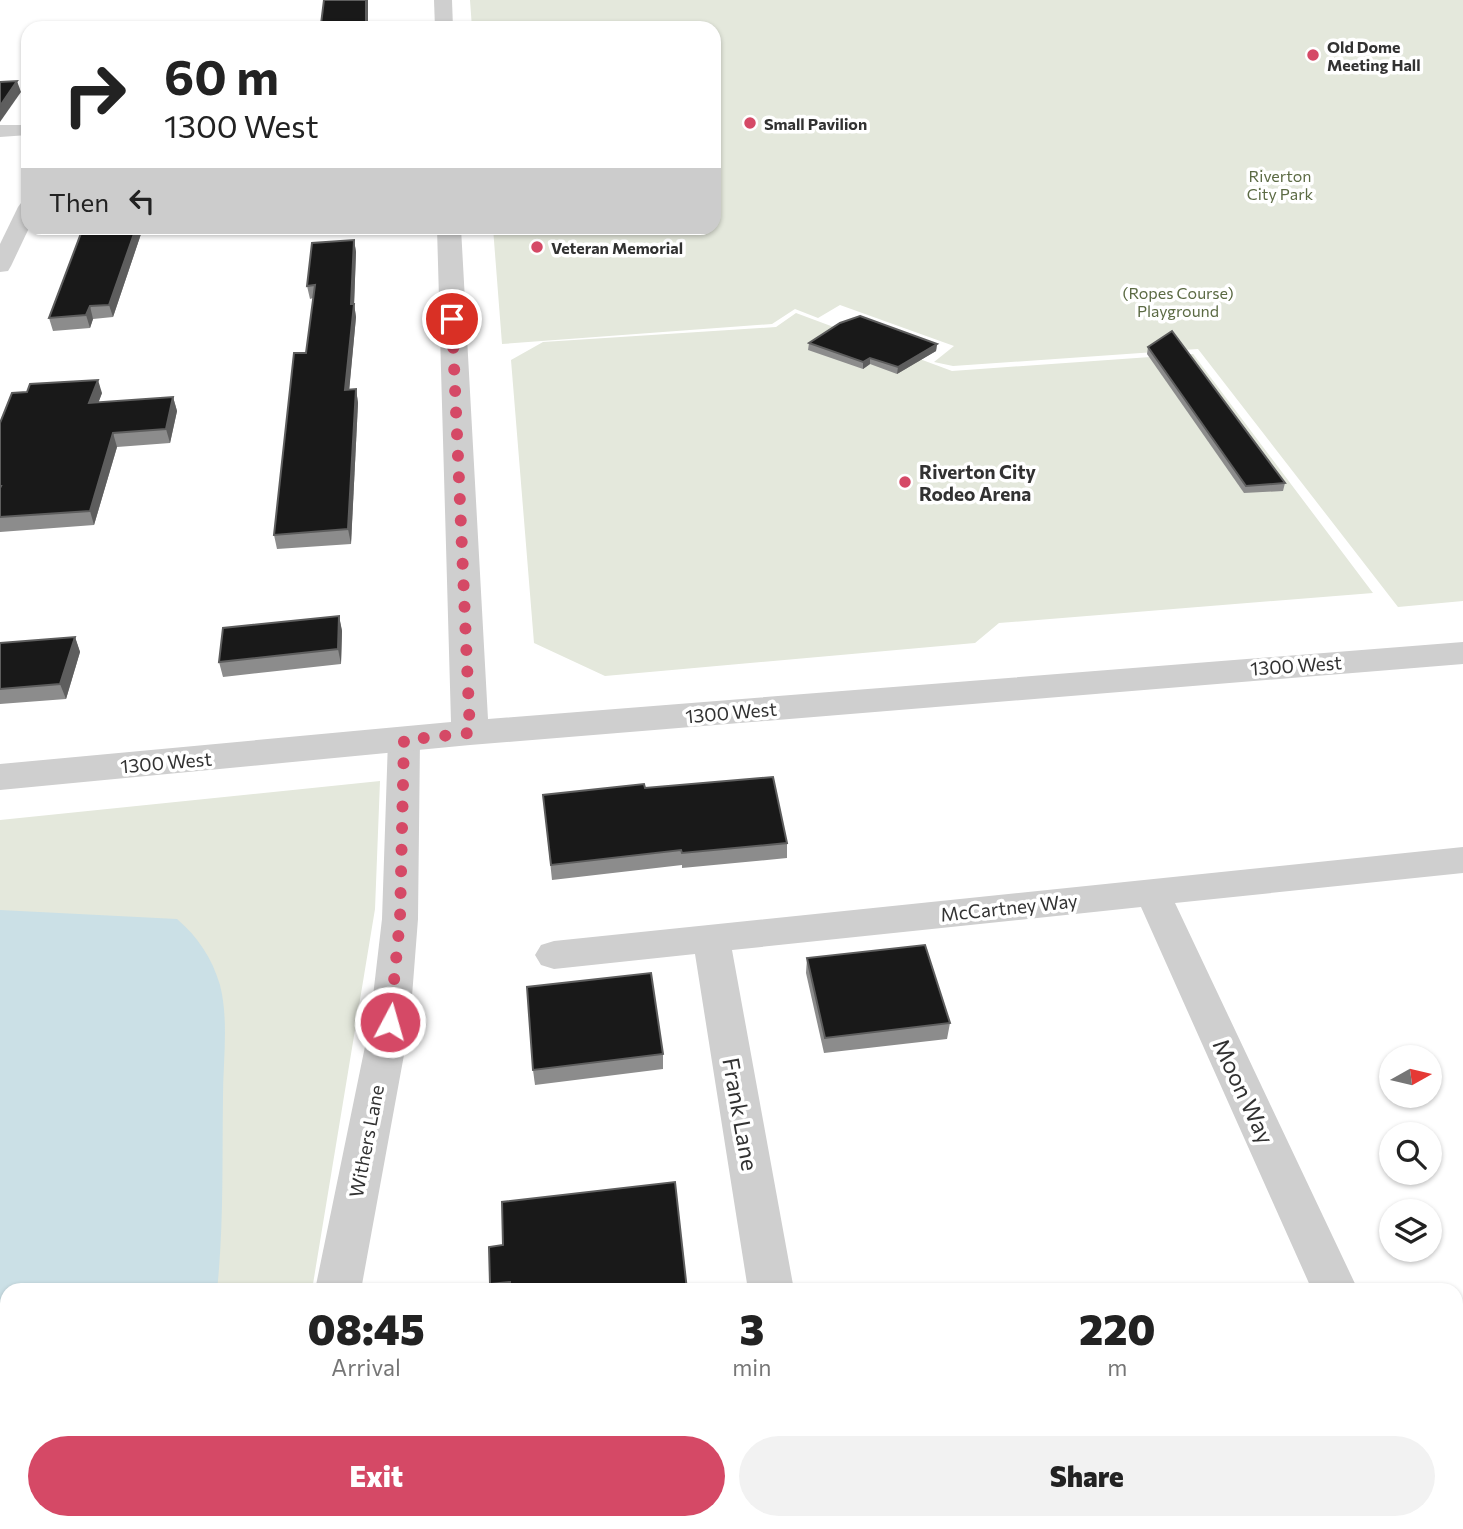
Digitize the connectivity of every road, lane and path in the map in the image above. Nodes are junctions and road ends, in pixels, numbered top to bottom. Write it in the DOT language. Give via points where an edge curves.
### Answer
graph roads {
  1 [pos="443,0"];
  2 [pos="444,21"];
  3 [pos="21,130"];
  4 [pos="0,131"];
  5 [pos="21,222"];
  6 [pos="449,235"];
  7 [pos="0,265"];
  8 [pos="1463,653"];
  9 [pos="470,733"];
  10 [pos="404,740"];
  11 [pos="0,777"];
  12 [pos="1463,860"];
  13 [pos="1152,892"];
  14 [pos="711,939"];
  15 [pos="554,955"];
  16 [pos="339,1283"];
  17 [pos="770,1283"];
  18 [pos="1332,1283"];
  1 -- 2 [label="street"];
  3 -- 4 [label="street"];
  5 -- 7 [label="street"];
  6 -- 9 [label="street"];
  8 -- 9 [label="street, 1300 West"];
  9 -- 10 [label="street, 1300 West"];
  10 -- 11 [label="street, 1300 West"];
  10 -- 16 [label="street, Withers Lane" via="400,919 390,1022"];
  12 -- 13 [label="street, McCartney Way"];
  13 -- 14 [label="street, McCartney Way"];
  13 -- 18 [label="street, Moon Way"];
  14 -- 15 [label="street, McCartney Way"];
  14 -- 17 [label="street, Frank Lane"];
}
